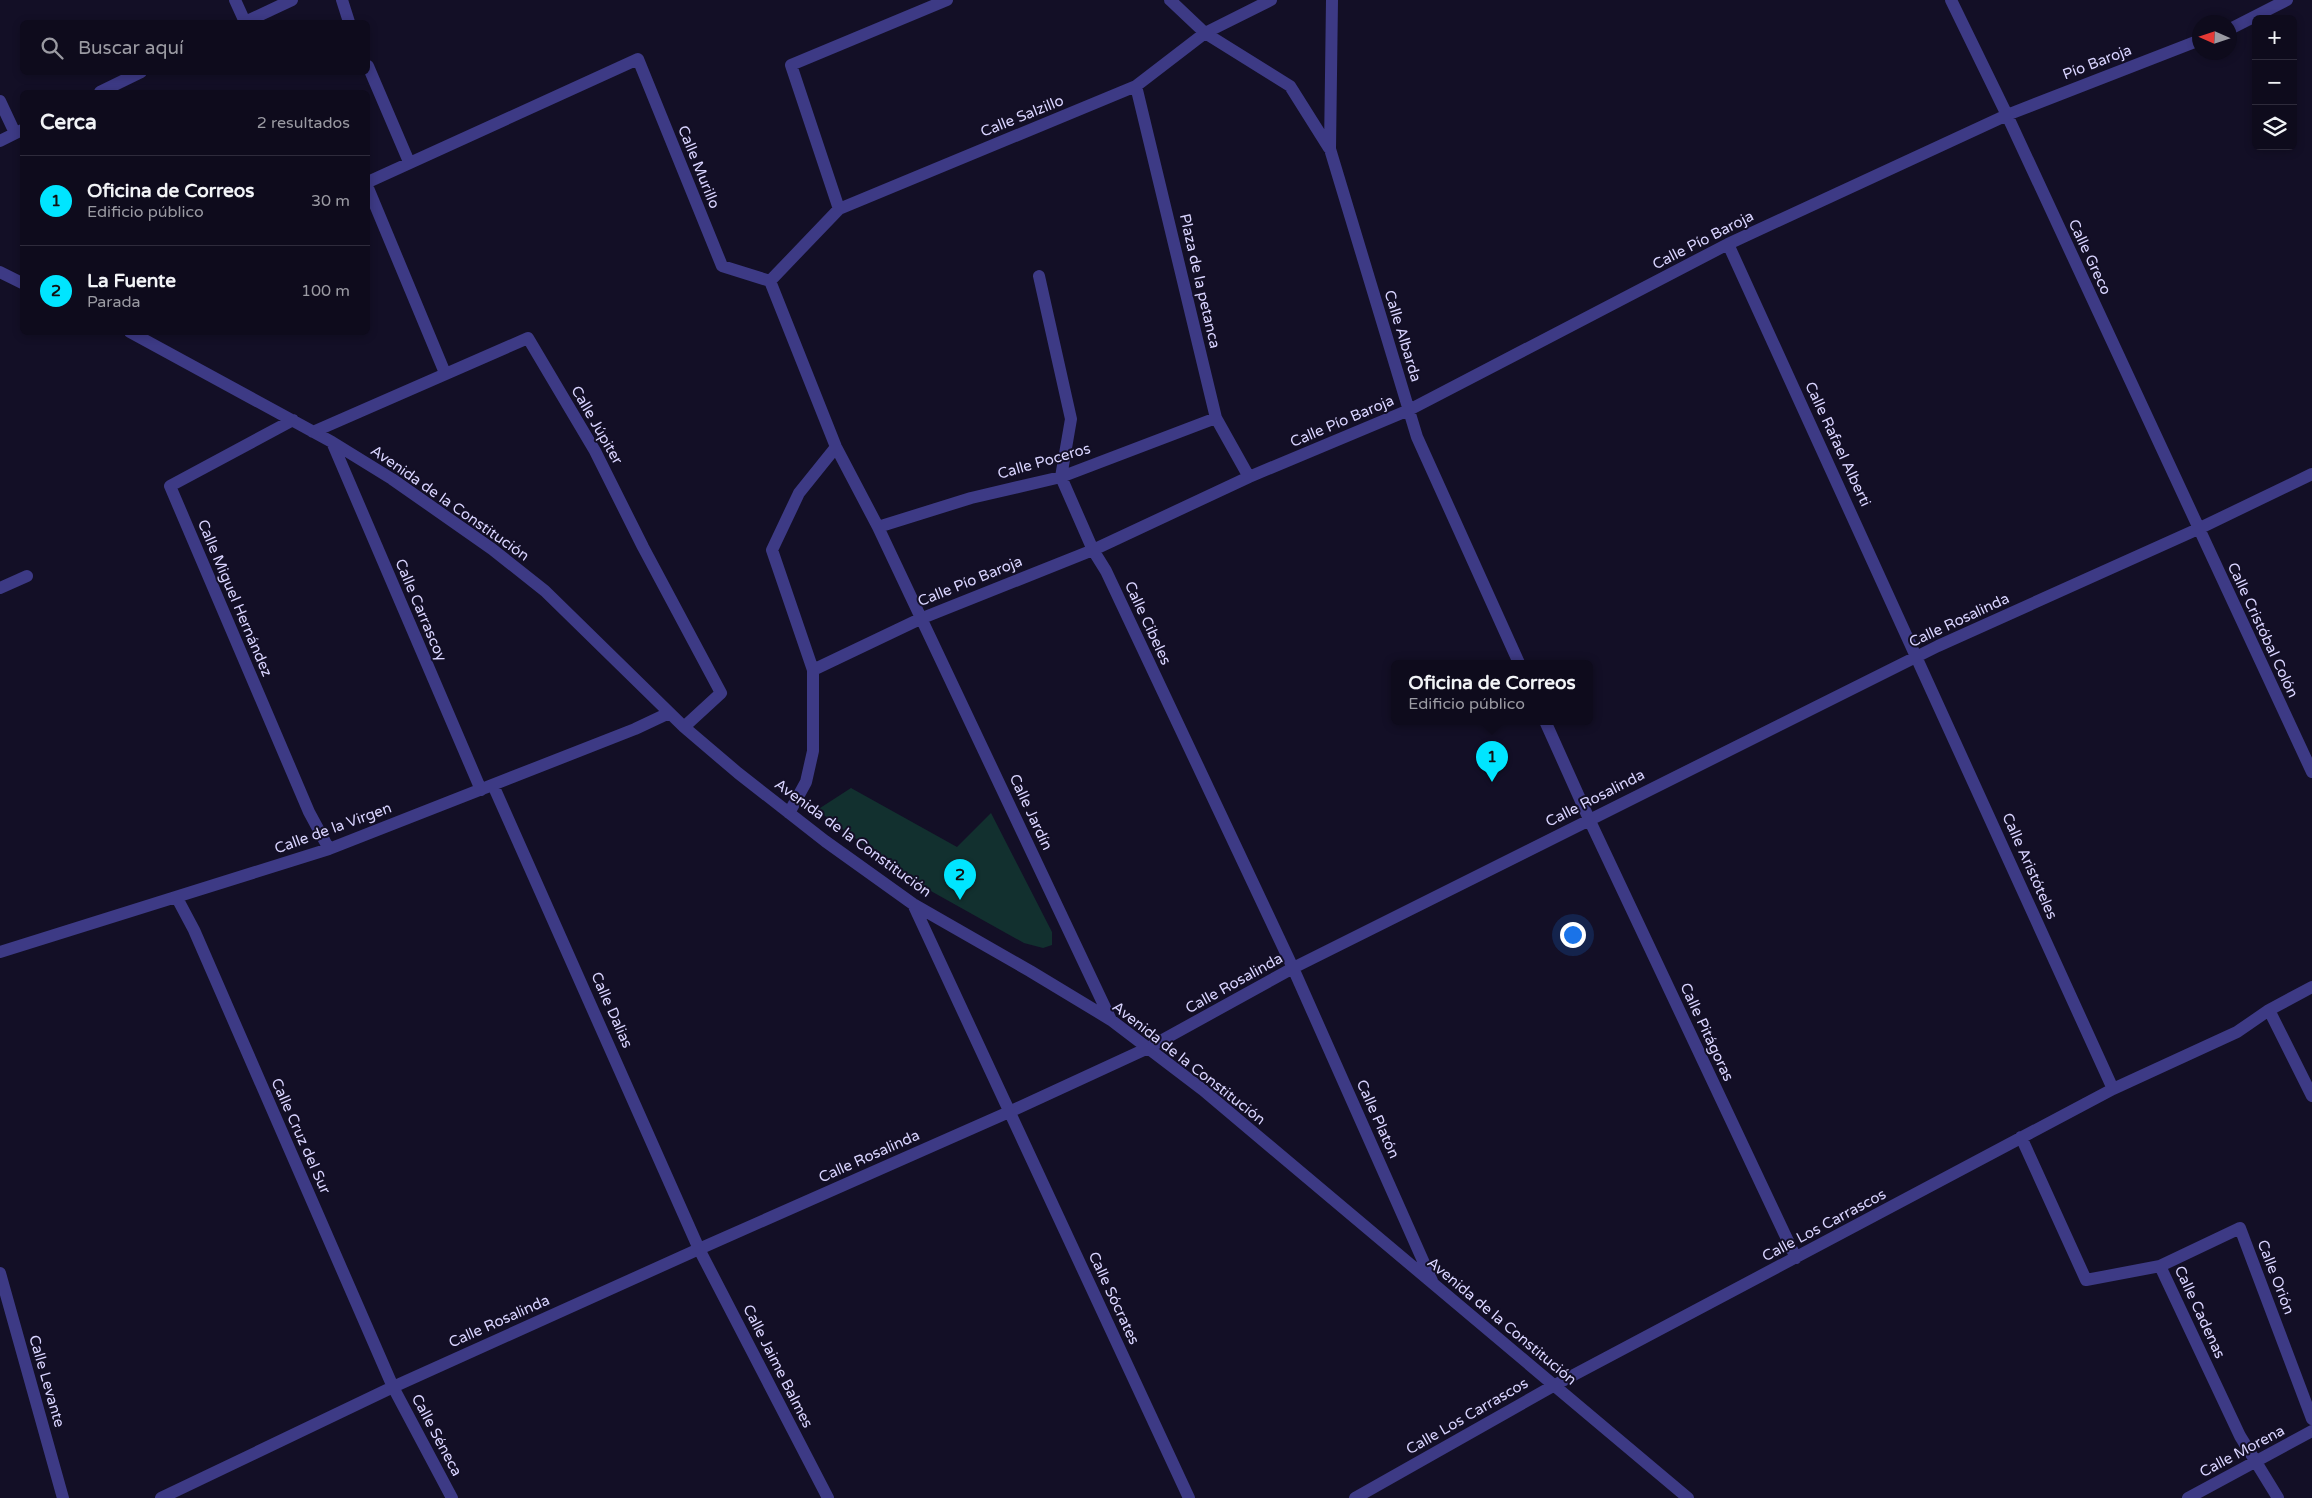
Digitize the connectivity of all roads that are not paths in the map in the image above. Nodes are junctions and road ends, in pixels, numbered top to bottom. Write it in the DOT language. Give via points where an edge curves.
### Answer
graph roads {
  1 [pos="236,0"];
  2 [pos="292,0"];
  3 [pos="342,0"];
  4 [pos="946,0"];
  5 [pos="1170,0"];
  6 [pos="1271,0"];
  7 [pos="1332,0"];
  8 [pos="1951,0"];
  9 [pos="2287,0"];
  10 [pos="244,20"];
  11 [pos="249,20"];
  12 [pos="348,20"];
  13 [pos="2237,25"];
  14 [pos="1205,33"];
  15 [pos="2192,43"];
  16 [pos="370,71"];
  17 [pos="135,75"];
  18 [pos="1136,86"];
  19 [pos="104,90"];
  20 [pos="0,101"];
  21 [pos="2007,115"];
  22 [pos="19,132"];
  23 [pos="0,141"];
  24 [pos="1330,149"];
  25 [pos="409,162"];
  26 [pos="370,181"];
  27 [pos="370,193"];
  28 [pos="839,209"];
  29 [pos="1728,244"];
  30 [pos="1,274"];
  31 [pos="1039,276"];
  32 [pos="770,281"];
  33 [pos="20,282"];
  34 [pos="136,335"];
  35 [pos="444,373"];
  36 [pos="1409,410"];
  37 [pos="1216,418"];
  38 [pos="293,420"];
  39 [pos="313,432"];
  40 [pos="332,442"];
  41 [pos="836,447"];
  42 [pos="2312,474"];
  43 [pos="1061,476"];
  44 [pos="1249,477"];
  45 [pos="878,527"];
  46 [pos="2198,529"];
  47 [pos="1093,550"];
  48 [pos="28,576"];
  49 [pos="0,588"];
  50 [pos="920,618"];
  51 [pos="1917,657"];
  52 [pos="1518,660"];
  53 [pos="813,670"];
  54 [pos="669,713"];
  55 [pos="1546,725"];
  56 [pos="684,727"];
  57 [pos="2312,772"];
  58 [pos="487,788"];
  59 [pos="789,813"];
  60 [pos="1589,819"];
  61 [pos="329,850"];
  62 [pos="177,898"];
  63 [pos="913,904"];
  64 [pos="0,952"];
  65 [pos="1293,968"];
  66 [pos="2312,987"];
  67 [pos="2269,1010"];
  68 [pos="1111,1020"];
  69 [pos="1148,1048"];
  70 [pos="2113,1089"];
  71 [pos="2312,1096"];
  72 [pos="1009,1112"];
  73 [pos="2021,1137"];
  74 [pos="700,1249"];
  75 [pos="1796,1258"];
  76 [pos="2160,1266"];
  77 [pos="0,1273"];
  78 [pos="1434,1284"];
  79 [pos="1553,1386"];
  80 [pos="393,1387"];
  81 [pos="2312,1419"];
  82 [pos="2312,1431"];
  83 [pos="2258,1462"];
  84 [pos="1372,1494"];
  85 [pos="63,1498"];
  86 [pos="160,1498"];
  87 [pos="452,1498"];
  88 [pos="828,1498"];
  89 [pos="1190,1498"];
  90 [pos="1355,1498"];
  91 [pos="1688,1498"];
  92 [pos="2188,1498"];
  93 [pos="2278,1498"];
  1 -- 10 [label="street"];
  2 -- 11 [label="street"];
  3 -- 12 [label="street"];
  4 -- 28 [label="street" via="791,65"];
  5 -- 14 [label="street"];
  6 -- 14 [label="street, Calle Salzillo"];
  7 -- 24 [label="street, Calle Albarda"];
  8 -- 21 [label="street, Calle Greco"];
  9 -- 13 [label="street"];
  14 -- 18 [label="street, Calle Salzillo"];
  14 -- 24 [label="street" via="1290,86"];
  15 -- 21 [label="street, Pío Baroja"];
  16 -- 25 [label="street"];
  17 -- 19 [label="street"];
  18 -- 28 [label="street, Calle Salzillo"];
  18 -- 37 [label="street, Plaza de la petanca"];
  20 -- 22 [label="street"];
  21 -- 29 [label="street, Calle Pío Baroja"];
  21 -- 46 [label="street, Calle Greco"];
  22 -- 23 [label="street"];
  24 -- 36 [label="street, Calle Albarda"];
  25 -- 26 [label="street, Calle Murillo"];
  25 -- 32 [label="street, Calle Murillo" via="638,59 722,266"];
  27 -- 35 [label="street"];
  28 -- 32 [label="street, Calle Salzillo"];
  29 -- 36 [label="street, Calle Pío Baroja"];
  29 -- 51 [label="street, Calle Rafael Alberti"];
  30 -- 33 [label="street"];
  31 -- 43 [label="street" via="1071,419"];
  32 -- 41 [label="street"];
  34 -- 38 [label="street, Avenida de la Constitución"];
  35 -- 39 [label="street, Calle Júpiter"];
  35 -- 56 [label="street, Calle Júpiter" via="528,338 595,451 721,693"];
  36 -- 44 [label="street, Calle Pío Baroja"];
  36 -- 52 [label="street, Calle Albarda" via="1417,437"];
  37 -- 43 [label="street, Calle Poceros"];
  37 -- 44 [label="street, Plaza de la petanca"];
  38 -- 39 [label="street, Avenida de la Constitución"];
  38 -- 61 [label="street, Calle Miguel Hernández" via="170,486 309,812"];
  39 -- 40 [label="street, Avenida de la Constitución"];
  40 -- 54 [label="street, Avenida de la Constitución" via="392,479 492,549 551,597"];
  40 -- 58 [label="street, Calle Carrascoy"];
  41 -- 45 [label="street"];
  41 -- 53 [label="street" via="799,493 772,550"];
  42 -- 46 [label="street, Calle Rosalinda"];
  43 -- 45 [label="street, Calle Poceros" via="971,498"];
  43 -- 47 [label="street, Calle Cibeles"];
  44 -- 47 [label="street, Calle Pío Baroja"];
  45 -- 50 [label="street, Calle Jardín"];
  46 -- 51 [label="street, Calle Rosalinda"];
  46 -- 57 [label="street, Calle Cristóbal Colón"];
  47 -- 50 [label="street, Calle Pío Baroja"];
  47 -- 65 [label="street, Calle Cibeles" via="1106,571"];
  48 -- 49 [label="street"];
  50 -- 53 [label="street, Calle Pío Baroja"];
  50 -- 68 [label="street, Calle Jardín"];
  51 -- 60 [label="street, Calle Rosalinda"];
  51 -- 70 [label="street, Calle Aristóteles"];
  53 -- 59 [label="street" via="813,751 806,782"];
  54 -- 56 [label="street, Avenida de la Constitución"];
  54 -- 58 [label="street, Calle de la Virgen"];
  55 -- 60 [label="street"];
  56 -- 59 [label="street, Avenida de la Constitución"];
  58 -- 61 [label="street, Calle de la Virgen"];
  58 -- 74 [label="street, Calle Dalias"];
  59 -- 63 [label="street, Avenida de la Constitución"];
  60 -- 65 [label="street, Calle Rosalinda"];
  60 -- 75 [label="street, Calle Pitágoras"];
  61 -- 62 [label="street, Calle de la Virgen"];
  62 -- 64 [label="street, Calle de la Virgen"];
  62 -- 80 [label="street, Calle Cruz del Sur" via="194,930"];
  63 -- 68 [label="street, Avenida de la Constitución"];
  63 -- 72 [label="street, Calle Sócrates"];
  65 -- 69 [label="street, Calle Rosalinda"];
  65 -- 78 [label="street, Calle Platón"];
  66 -- 67 [label="street, Calle Los Carrascos"];
  67 -- 70 [label="street, Calle Los Carrascos" via="2237,1032"];
  67 -- 71 [label="street"];
  68 -- 69 [label="street, Avenida de la Constitución"];
  69 -- 72 [label="street, Calle Rosalinda"];
  69 -- 78 [label="street, Avenida de la Constitución" via="1203,1090"];
  70 -- 73 [label="street, Calle Los Carrascos"];
  72 -- 74 [label="street, Calle Rosalinda"];
  72 -- 89 [label="street, Calle Sócrates"];
  73 -- 75 [label="street, Calle Los Carrascos"];
  73 -- 76 [label="street, Calle Cadenas" via="2086,1280"];
  74 -- 80 [label="street, Calle Rosalinda"];
  74 -- 88 [label="street, Calle Jaime Balmes"];
  75 -- 79 [label="street, Calle Los Carrascos"];
  76 -- 81 [label="street, Calle Orión" via="2240,1228"];
  76 -- 83 [label="street, Calle Cadenas" via="2240,1436"];
  77 -- 85 [label="street, Calle Levante"];
  78 -- 79 [label="street, Avenida de la Constitución"];
  79 -- 84 [label="street, Calle Los Carrascos"];
  79 -- 91 [label="street, Avenida de la Constitución"];
  80 -- 86 [label="street, Calle Rosalinda"];
  80 -- 87 [label="street, Calle Séneca"];
  82 -- 83 [label="street, Calle Morena"];
  83 -- 92 [label="street, Calle Morena"];
  83 -- 93 [label="street, Calle Cadenas"];
  84 -- 90 [label="street, Calle Los Carrascos"];
}
